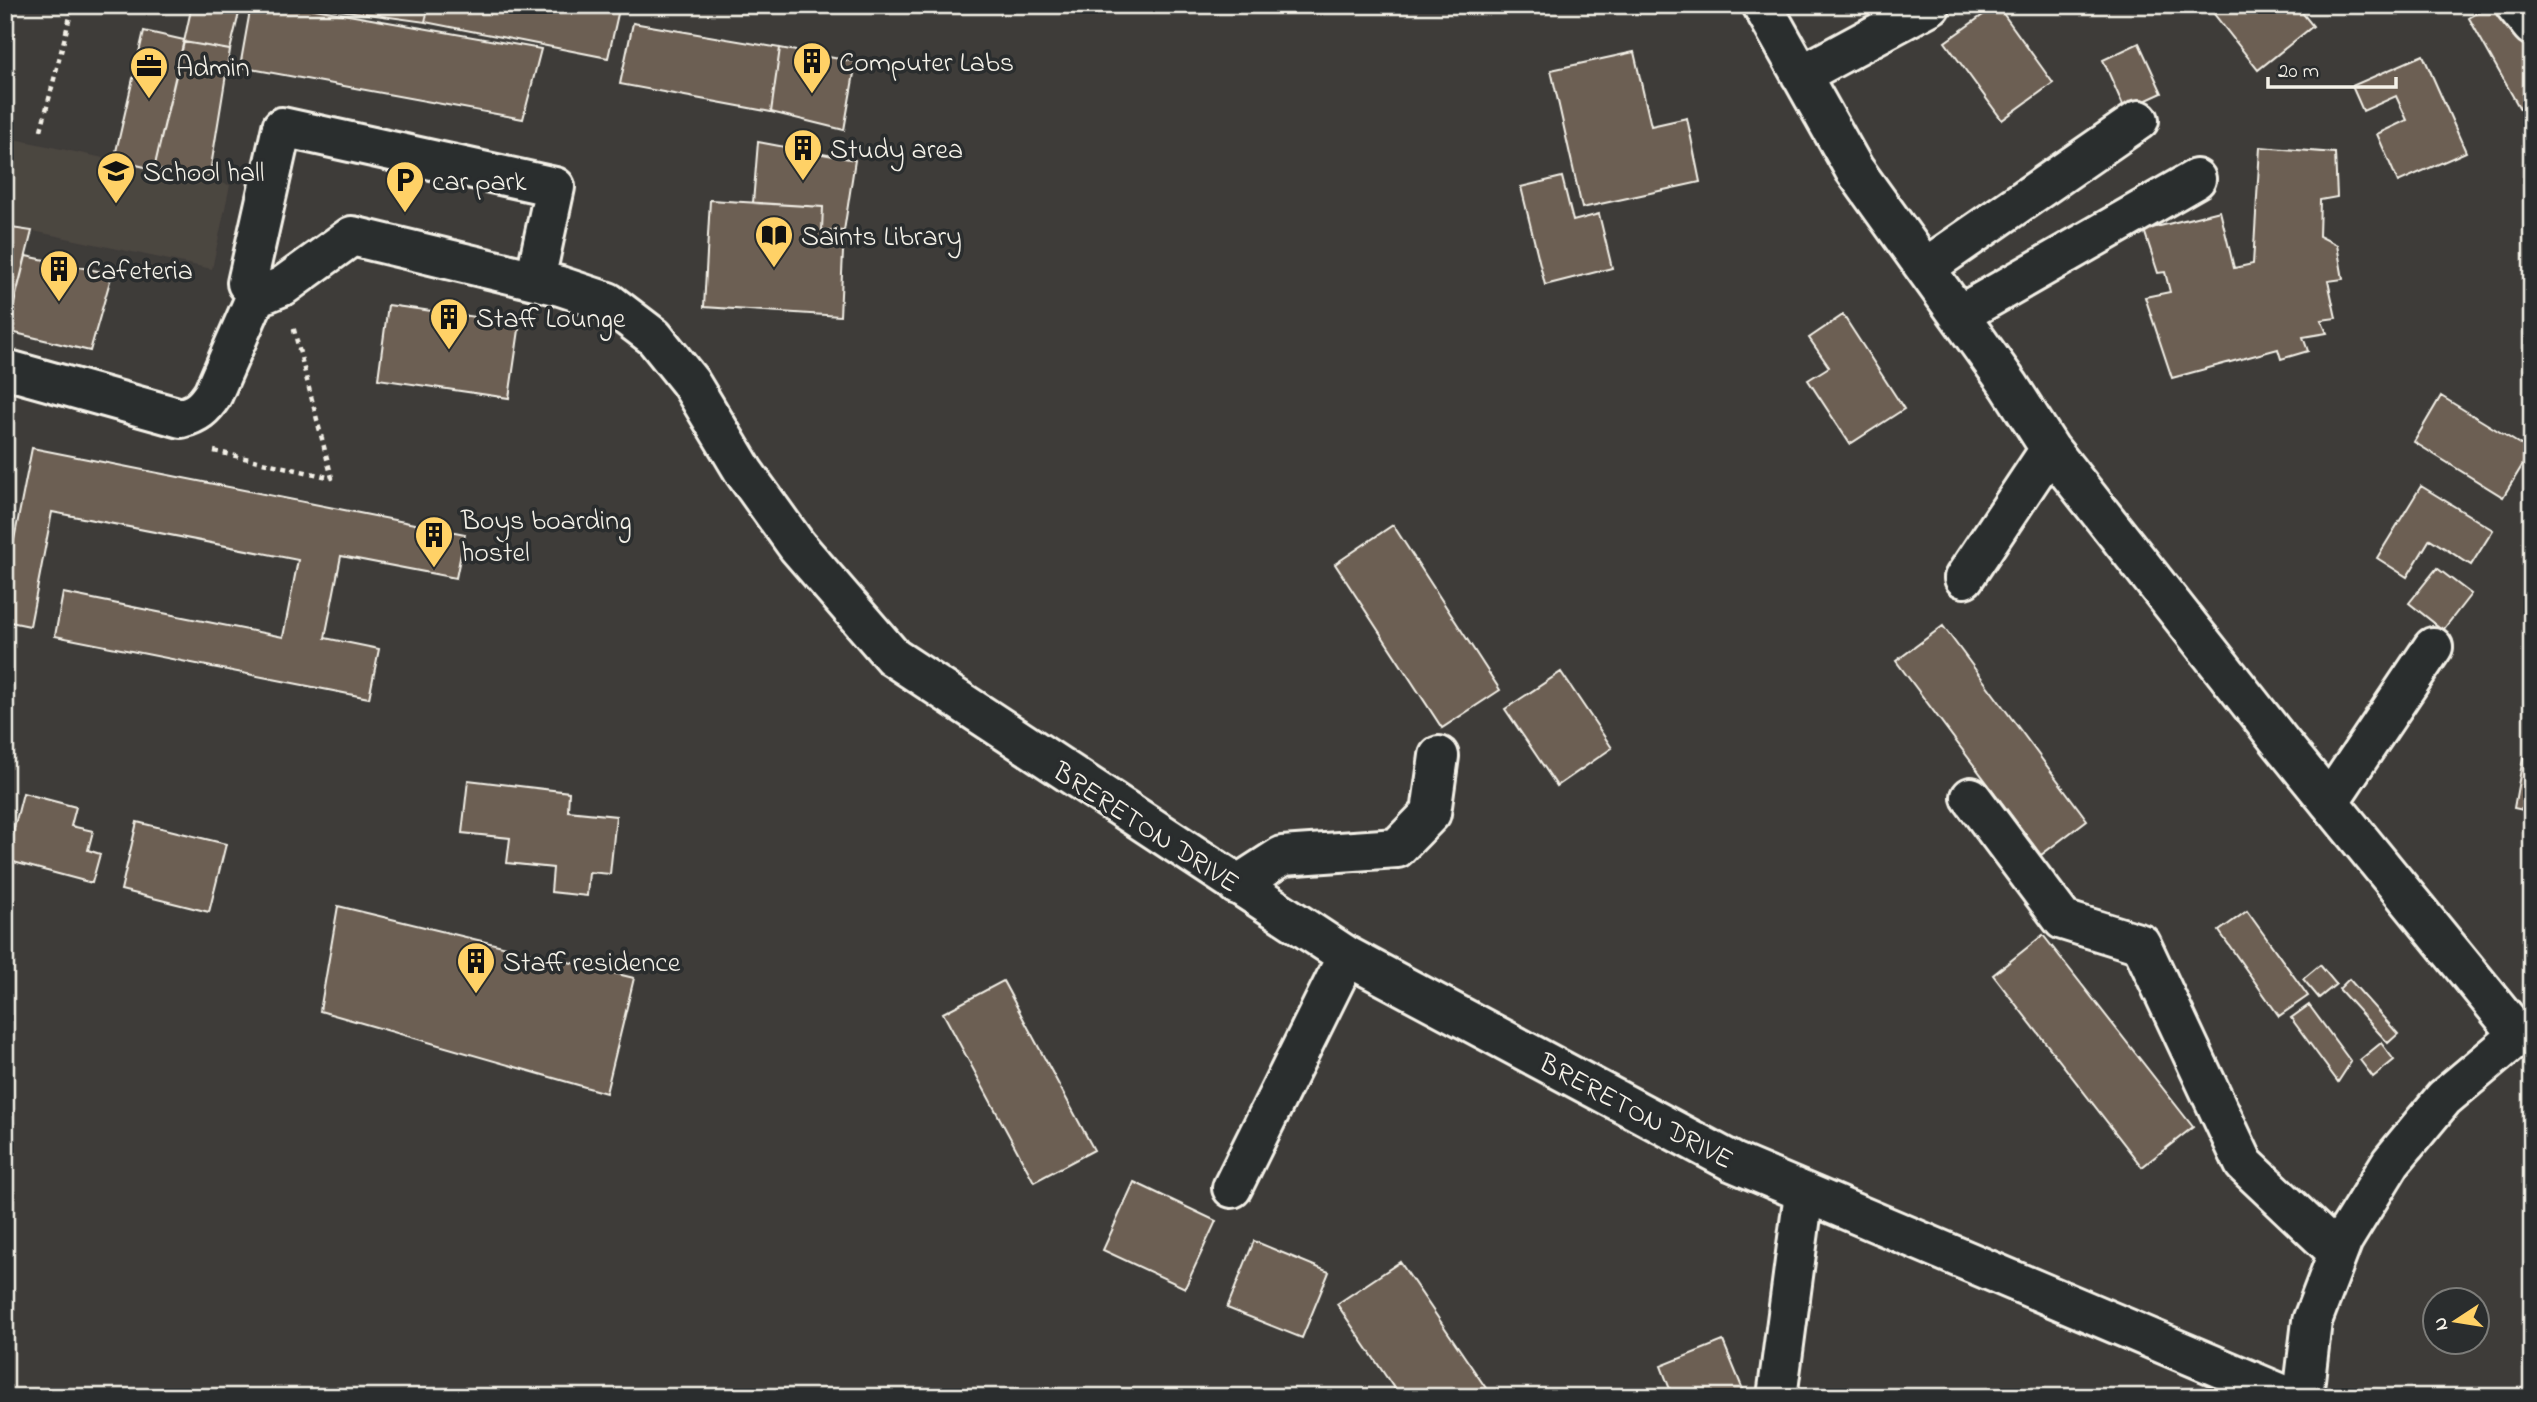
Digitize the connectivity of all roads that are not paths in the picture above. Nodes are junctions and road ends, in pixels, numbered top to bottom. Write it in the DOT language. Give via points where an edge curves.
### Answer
graph roads {
  1 [pos="1762,5"];
  2 [pos="1931,5"];
  3 [pos="2515,5"];
  4 [pos="2532,26"];
  5 [pos="1801,75"];
  6 [pos="2139,120"];
  7 [pos="2196,179"];
  8 [pos="1925,268"];
  9 [pos="535,280"];
  10 [pos="259,289"];
  11 [pos="1959,316"];
  12 [pos="5,369"];
  13 [pos="2050,449"];
  14 [pos="1964,578"];
  15 [pos="2433,647"];
  16 [pos="1439,756"];
  17 [pos="1971,797"];
  18 [pos="2329,802"];
  19 [pos="1237,885"];
  20 [pos="1347,956"];
  21 [pos="2525,1033"];
  22 [pos="1232,1188"];
  23 [pos="1804,1193"];
  24 [pos="2338,1253"];
  25 [pos="1777,1397"];
  26 [pos="2289,1397"];
  27 [pos="2303,1397"];
  1 -- 5 [label="street"];
  2 -- 5 [label="street"];
  3 -- 4 [label="street"];
  5 -- 8 [label="street" via="1854,169"];
  6 -- 8 [label="street"];
  7 -- 11 [label="street"];
  8 -- 11 [label="street"];
  9 -- 10 [label="street, BRERETON DRIVE" via="352,236 283,286 266,293"];
  9 -- 10 [label="street" via="555,187 282,127 247,283"];
  9 -- 19 [label="street, BRERETON DRIVE" via="608,302 654,337 690,382 744,472 797,546 893,657"];
  10 -- 12 [label="street" via="213,394 203,409 191,416 181,418"];
  11 -- 13 [label="street"];
  13 -- 14 [label="street"];
  13 -- 18 [label="street"];
  15 -- 18 [label="street"];
  16 -- 19 [label="street" via="1431,813 1397,848 1282,856"];
  17 -- 24 [label="street" via="2063,920 2141,944 2244,1164"];
  18 -- 21 [label="street"];
  19 -- 20 [label="street, BRERETON DRIVE"];
  20 -- 22 [label="street"];
  20 -- 23 [label="street, BRERETON DRIVE" via="1733,1162"];
  21 -- 24 [label="street" via="2444,1098 2391,1162"];
  23 -- 25 [label="street"];
  23 -- 26 [label="street, BRERETON DRIVE"];
  24 -- 27 [label="street" via="2312,1321"];
}
